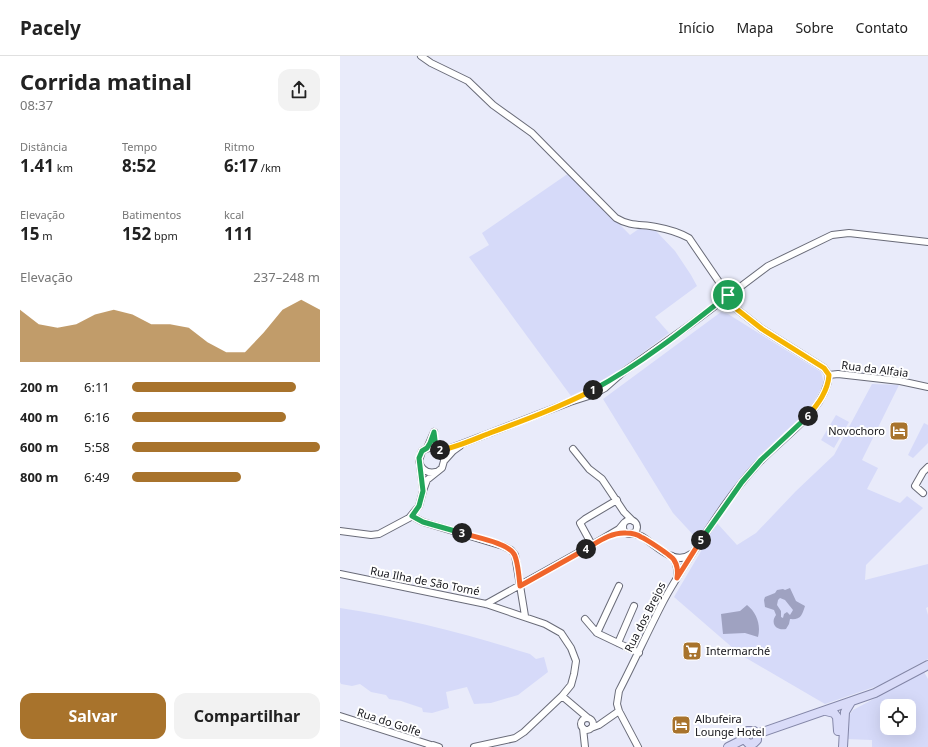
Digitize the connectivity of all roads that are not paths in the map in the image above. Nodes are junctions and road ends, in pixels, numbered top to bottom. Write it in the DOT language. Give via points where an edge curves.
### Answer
graph roads {
  1 [pos="421,56"];
  2 [pos="928,242"];
  3 [pos="728,295"];
  4 [pos="829,375"];
  5 [pos="928,387"];
  6 [pos="464,443"];
  7 [pos="427,448"];
  8 [pos="438,449"];
  9 [pos="573,450"];
  10 [pos="444,461"];
  11 [pos="420,465"];
  12 [pos="928,467"];
  13 [pos="436,472"];
  14 [pos="423,491"];
  15 [pos="923,493"];
  16 [pos="617,500"];
  17 [pos="412,516"];
  18 [pos="624,523"];
  19 [pos="635,523"];
  20 [pos="340,531"];
  21 [pos="629,533"];
  22 [pos="608,536"];
  23 [pos="592,545"];
  24 [pos="655,546"];
  25 [pos="694,552"];
  26 [pos="675,558"];
  27 [pos="685,564"];
  28 [pos="340,574"];
  29 [pos="677,578"];
  30 [pos="520,586"];
  31 [pos="619,586"];
  32 [pos="486,604"];
  33 [pos="634,606"];
  34 [pos="525,616"];
  35 [pos="585,619"];
  36 [pos="598,633"];
  37 [pos="618,643"];
  38 [pos="639,653"];
  39 [pos="928,665"];
  40 [pos="562,696"];
  41 [pos="852,702"];
  42 [pos="578,710"];
  43 [pos="619,711"];
  44 [pos="826,711"];
  45 [pos="340,716"];
  46 [pos="589,719"];
  47 [pos="599,725"];
  48 [pos="586,727"];
  49 [pos="757,734"];
  50 [pos="404,737"];
  51 [pos="744,739"];
  52 [pos="584,744"];
  53 [pos="754,745"];
  54 [pos="430,746"];
  55 [pos="420,747"];
  56 [pos="439,747"];
  57 [pos="474,747"];
  58 [pos="638,747"];
  59 [pos="728,747"];
  60 [pos="838,747"];
  61 [pos="843,747"];
  1 -- 3 [label="street, Rua da Alfaia" via="468,81 493,106 532,133 616,218 625,223 656,227 690,238"];
  2 -- 3 [label="street" via="849,233 832,235 768,266"];
  3 -- 4 [label="street, Rua da Alfaia" via="734,307 762,329 824,368"];
  3 -- 6 [label="street" via="622,373 570,402"];
  4 -- 5 [label="street, Rua da Alfaia" via="876,378"];
  4 -- 25 [label="street, Rua dos Brejos" via="829,382 817,406 742,482"];
  6 -- 8 [label="street" via="445,450"];
  6 -- 10 [label="street"];
  7 -- 8 [label="street"];
  7 -- 8 [label="street" via="434,432"];
  7 -- 11 [label="street" via="420,454"];
  8 -- 10 [label="street" via="443,453"];
  9 -- 16 [label="street" via="589,469 602,479"];
  10 -- 13 [label="street" via="442,468"];
  11 -- 13 [label="street" via="428,472"];
  11 -- 14 [label="street"];
  12 -- 15 [label="street" via="915,486"];
  13 -- 14 [label="street" via="427,480"];
  14 -- 17 [label="street" via="419,506"];
  16 -- 19 [label="street"];
  16 -- 23 [label="street" via="580,523"];
  17 -- 20 [label="street" via="379,534 365,535"];
  17 -- 30 [label="street" via="423,522 511,550 515,555"];
  18 -- 19 [label="street, Rua Ilha de São Tomé" via="628,520"];
  18 -- 21 [label="street" via="623,529"];
  18 -- 22 [label="street, Rua Ilha de São Tomé"];
  19 -- 21 [label="street" via="636,529"];
  19 -- 24 [label="street"];
  21 -- 22 [label="street, Rua Ilha de São Tomé"];
  21 -- 24 [label="street" via="642,537"];
  22 -- 23 [label="street, Rua Ilha de São Tomé"];
  23 -- 30 [label="street, Rua Ilha de São Tomé"];
  24 -- 26 [label="street"];
  25 -- 26 [label="street" via="688,556"];
  25 -- 27 [label="street, Rua dos Brejos"];
  26 -- 27 [label="street"];
  26 -- 29 [label="street"];
  27 -- 29 [label="street, Rua dos Brejos"];
  28 -- 32 [label="street, Rua Ilha de São Tomé"];
  29 -- 38 [label="street, Rua dos Brejos"];
  30 -- 32 [label="street, Rua Ilha de São Tomé"];
  30 -- 34 [label="street"];
  31 -- 36 [label="street"];
  32 -- 34 [label="street"];
  33 -- 37 [label="street"];
  34 -- 40 [label="street" via="562,633 571,648 576,661 574,674 571,685"];
  35 -- 36 [label="street"];
  36 -- 37 [label="street"];
  37 -- 38 [label="street"];
  38 -- 43 [label="street, Rua dos Brejos" via="619,691"];
  39 -- 41 [label="main road"];
  40 -- 42 [label="street"];
  40 -- 57 [label="street" via="515,738"];
  41 -- 44 [label="main road"];
  41 -- 61 [label="main road" via="845,712"];
  42 -- 46 [label="street"];
  42 -- 48 [label="street"];
  43 -- 47 [label="street"];
  43 -- 58 [label="street, Rua dos Brejos"];
  44 -- 49 [label="main road"];
  44 -- 60 [label="main road" via="837,716"];
  45 -- 50 [label="street, Rua do Golfe"];
  46 -- 47 [label="street"];
  46 -- 48 [label="street" via="593,723"];
  46 -- 48 [label="street" via="583,719"];
  47 -- 48 [label="street"];
  48 -- 52 [label="street"];
  49 -- 51 [label="main road" via="749,730"];
  49 -- 53 [label="main road"];
  50 -- 54 [label="street, Rua do Golfe"];
  50 -- 55 [label="street"];
  51 -- 53 [label="main road"];
  51 -- 59 [label="main road"];
  54 -- 56 [label="street, Rua do Golfe"];
}
